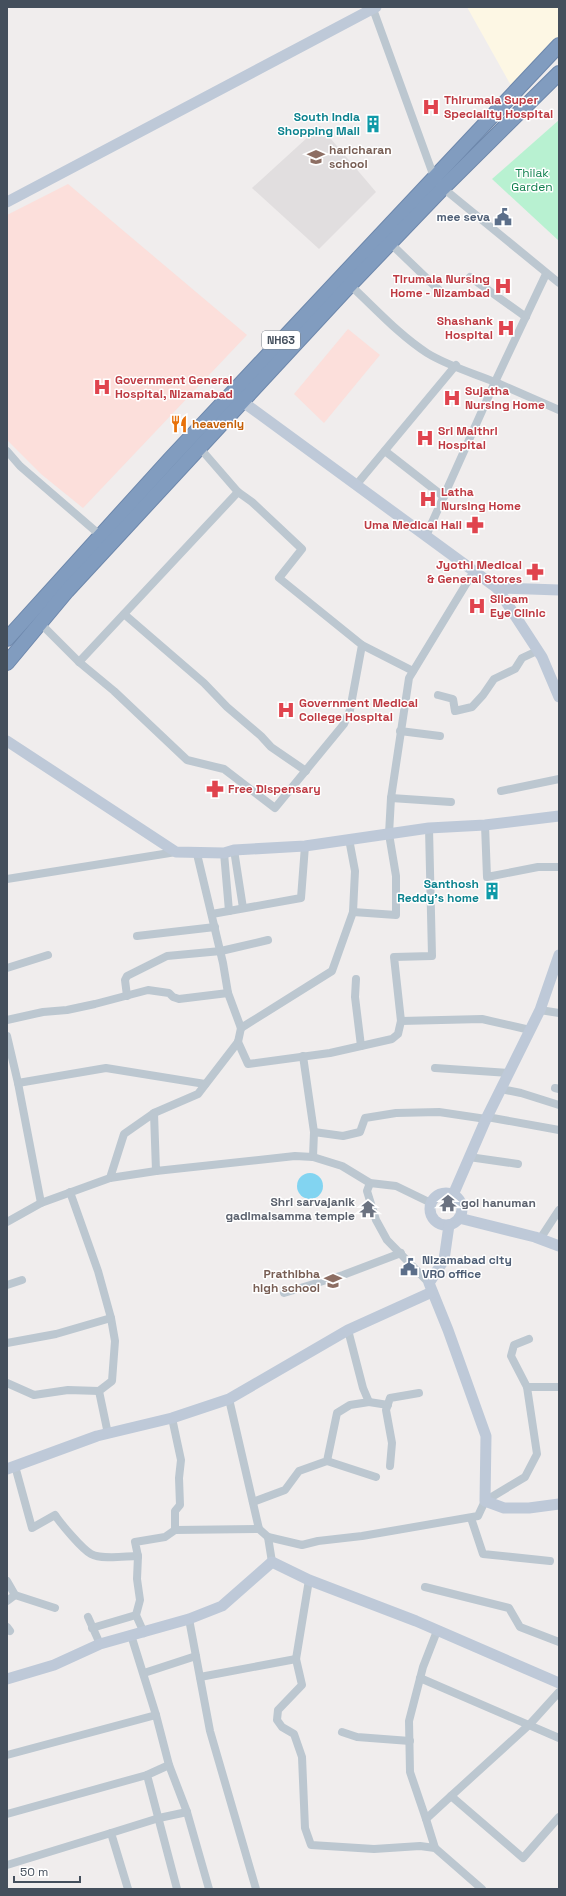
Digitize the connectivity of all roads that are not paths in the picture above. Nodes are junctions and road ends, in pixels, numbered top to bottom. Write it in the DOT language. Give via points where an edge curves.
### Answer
graph roads {
  1 [pos="375,8"];
  2 [pos="559,45"];
  3 [pos="559,73"];
  4 [pos="439,182"];
  5 [pos="7,202"];
  6 [pos="390,243"];
  7 [pos="546,274"];
  8 [pos="470,276"];
  9 [pos="559,283"];
  10 [pos="350,285"];
  11 [pos="442,293"];
  12 [pos="526,317"];
  13 [pos="456,365"];
  14 [pos="495,382"];
  15 [pos="243,402"];
  16 [pos="559,410"];
  17 [pos="199,447"];
  18 [pos="7,451"];
  19 [pos="385,451"];
  20 [pos="357,484"];
  21 [pos="238,492"];
  22 [pos="444,497"];
  23 [pos="100,536"];
  24 [pos="426,536"];
  25 [pos="474,571"];
  26 [pos="497,588"];
  27 [pos="559,590"];
  28 [pos="124,614"];
  29 [pos="40,623"];
  30 [pos="7,639"];
  31 [pos="362,645"];
  32 [pos="538,651"];
  33 [pos="79,662"];
  34 [pos="7,663"];
  35 [pos="413,671"];
  36 [pos="555,676"];
  37 [pos="438,696"];
  38 [pos="559,697"];
  39 [pos="400,731"];
  40 [pos="440,736"];
  41 [pos="7,741"];
  42 [pos="306,771"];
  43 [pos="559,779"];
  44 [pos="501,791"];
  45 [pos="391,798"];
  46 [pos="451,802"];
  47 [pos="559,816"];
  48 [pos="485,825"];
  49 [pos="429,828"];
  50 [pos="389,834"];
  51 [pos="349,839"];
  52 [pos="305,846"];
  53 [pos="176,852"];
  54 [pos="229,852"];
  55 [pos="197,854"];
  56 [pos="559,867"];
  57 [pos="7,879"];
  58 [pos="243,908"];
  59 [pos="228,911"];
  60 [pos="353,912"];
  61 [pos="212,914"];
  62 [pos="215,926"];
  63 [pos="137,936"];
  64 [pos="268,940"];
  65 [pos="221,951"];
  66 [pos="48,955"];
  67 [pos="559,955"];
  68 [pos="7,968"];
  69 [pos="356,979"];
  70 [pos="228,994"];
  71 [pos="127,996"];
  72 [pos="540,1010"];
  73 [pos="559,1013"];
  74 [pos="7,1020"];
  75 [pos="401,1022"];
  76 [pos="241,1028"];
  77 [pos="530,1030"];
  78 [pos="7,1036"];
  79 [pos="238,1042"];
  80 [pos="361,1046"];
  81 [pos="303,1056"];
  82 [pos="435,1068"];
  83 [pos="509,1073"];
  84 [pos="18,1083"];
  85 [pos="205,1084"];
  86 [pos="501,1089"];
  87 [pos="559,1105"];
  88 [pos="154,1113"];
  89 [pos="486,1118"];
  90 [pos="559,1130"];
  91 [pos="314,1132"];
  92 [pos="313,1157"];
  93 [pos="469,1157"];
  94 [pos="518,1164"];
  95 [pos="156,1171"];
  96 [pos="110,1178"];
  97 [pos="370,1183"];
  98 [pos="70,1192"];
  99 [pos="453,1195"];
  100 [pos="41,1203"];
  101 [pos="431,1203"];
  102 [pos="559,1210"];
  103 [pos="459,1218"];
  104 [pos="7,1222"];
  105 [pos="449,1225"];
  106 [pos="540,1240"];
  107 [pos="559,1246"];
  108 [pos="400,1253"];
  109 [pos="22,1280"];
  110 [pos="7,1285"];
  111 [pos="431,1288"];
  112 [pos="284,1293"];
  113 [pos="111,1318"];
  114 [pos="348,1330"];
  115 [pos="529,1339"];
  116 [pos="7,1343"];
  117 [pos="7,1383"];
  118 [pos="527,1387"];
  119 [pos="559,1387"];
  120 [pos="99,1391"];
  121 [pos="419,1393"];
  122 [pos="230,1399"];
  123 [pos="368,1402"];
  124 [pos="388,1405"];
  125 [pos="172,1418"];
  126 [pos="108,1434"];
  127 [pos="327,1461"];
  128 [pos="390,1466"];
  129 [pos="11,1467"];
  130 [pos="376,1477"];
  131 [pos="485,1501"];
  132 [pos="253,1502"];
  133 [pos="559,1504"];
  134 [pos="471,1518"];
  135 [pos="259,1529"];
  136 [pos="175,1530"];
  137 [pos="268,1537"];
  138 [pos="138,1556"];
  139 [pos="550,1561"];
  140 [pos="272,1562"];
  141 [pos="309,1580"];
  142 [pos="7,1581"];
  143 [pos="425,1587"];
  144 [pos="15,1595"];
  145 [pos="7,1601"];
  146 [pos="55,1608"];
  147 [pos="136,1615"];
  148 [pos="88,1616"];
  149 [pos="189,1619"];
  150 [pos="92,1628"];
  151 [pos="437,1631"];
  152 [pos="144,1633"];
  153 [pos="131,1636"];
  154 [pos="559,1642"];
  155 [pos="100,1644"];
  156 [pos="196,1656"];
  157 [pos="296,1659"];
  158 [pos="144,1673"];
  159 [pos="200,1677"];
  160 [pos="420,1678"];
  161 [pos="7,1679"];
  162 [pos="559,1682"];
  163 [pos="559,1692"];
  164 [pos="156,1715"];
  165 [pos="530,1724"];
  166 [pos="342,1732"];
  167 [pos="559,1738"];
  168 [pos="410,1741"];
  169 [pos="7,1755"];
  170 [pos="169,1765"];
  171 [pos="147,1775"];
  172 [pos="450,1796"];
  173 [pos="187,1812"];
  174 [pos="7,1814"];
  175 [pos="559,1817"];
  176 [pos="159,1818"];
  177 [pos="426,1819"];
  178 [pos="111,1833"];
  179 [pos="436,1848"];
  180 [pos="7,1865"];
  181 [pos="128,1889"];
  182 [pos="177,1889"];
  183 [pos="209,1889"];
  184 [pos="256,1889"];
  185 [pos="482,1889"];
  1 -- 4 [label="street"];
  1 -- 5 [label="street"];
  2 -- 4 [label="highway, NH63"];
  3 -- 4 [label="highway, NH63"];
  4 -- 6 [label="highway, NH63"];
  4 -- 7 [label="street"];
  4 -- 23 [label="highway, NH63"];
  6 -- 10 [label="highway, NH63"];
  6 -- 11 [label="street"];
  7 -- 9 [label="street"];
  7 -- 12 [label="street"];
  8 -- 12 [label="street"];
  10 -- 13 [label="street" via="411,342 444,362"];
  10 -- 15 [label="highway, NH63"];
  12 -- 14 [label="street"];
  13 -- 14 [label="street"];
  13 -- 19 [label="street"];
  14 -- 16 [label="street"];
  14 -- 22 [label="street"];
  15 -- 17 [label="highway, NH63"];
  15 -- 20 [label="street"];
  17 -- 21 [label="street"];
  17 -- 29 [label="highway, NH63"];
  18 -- 23 [label="street" via="20,466"];
  19 -- 20 [label="street"];
  19 -- 22 [label="street"];
  20 -- 24 [label="street"];
  21 -- 28 [label="street"];
  21 -- 31 [label="street" via="302,549 279,578"];
  22 -- 24 [label="street"];
  23 -- 30 [label="highway, NH63"];
  24 -- 25 [label="street"];
  25 -- 26 [label="street"];
  25 -- 35 [label="street"];
  26 -- 27 [label="street"];
  26 -- 32 [label="street"];
  28 -- 33 [label="street"];
  28 -- 42 [label="street" via="204,683 271,747"];
  29 -- 33 [label="street"];
  29 -- 34 [label="highway, NH63"];
  31 -- 35 [label="street"];
  31 -- 42 [label="street" via="350,710 344,724"];
  32 -- 36 [label="street"];
  32 -- 37 [label="street" via="522,658 515,669 494,679 472,707 454,711 452,699"];
  33 -- 42 [label="street" via="114,691 187,760 224,769 275,808"];
  35 -- 39 [label="street" via="409,678"];
  36 -- 38 [label="street"];
  39 -- 40 [label="street"];
  39 -- 45 [label="street"];
  41 -- 53 [label="street"];
  43 -- 44 [label="street"];
  45 -- 46 [label="street"];
  45 -- 50 [label="street"];
  47 -- 48 [label="street"];
  48 -- 49 [label="street"];
  48 -- 56 [label="street" via="487,877 538,867"];
  49 -- 50 [label="street"];
  49 -- 75 [label="street" via="432,956 394,957"];
  50 -- 51 [label="street"];
  50 -- 60 [label="street" via="396,876 396,915"];
  51 -- 52 [label="street"];
  51 -- 60 [label="street" via="355,871"];
  52 -- 54 [label="street"];
  52 -- 58 [label="street" via="301,898"];
  53 -- 55 [label="street"];
  53 -- 57 [label="street"];
  54 -- 55 [label="street"];
  54 -- 58 [label="street"];
  54 -- 59 [label="street"];
  55 -- 61 [label="street"];
  58 -- 59 [label="street"];
  59 -- 61 [label="street"];
  60 -- 76 [label="street" via="332,971"];
  61 -- 62 [label="street"];
  62 -- 63 [label="street"];
  62 -- 65 [label="street"];
  64 -- 65 [label="street"];
  65 -- 70 [label="street"];
  65 -- 71 [label="street" via="165,957 127,976"];
  66 -- 68 [label="street"];
  67 -- 72 [label="street"];
  69 -- 80 [label="street" via="355,997"];
  70 -- 71 [label="street" via="179,999 169,993 148,990"];
  70 -- 76 [label="street"];
  71 -- 74 [label="street"];
  72 -- 73 [label="street"];
  72 -- 77 [label="street"];
  75 -- 77 [label="street" via="482,1019"];
  75 -- 80 [label="street" via="395,1038"];
  76 -- 79 [label="street"];
  77 -- 83 [label="street"];
  78 -- 84 [label="street"];
  79 -- 81 [label="street" via="248,1064"];
  79 -- 85 [label="street"];
  80 -- 81 [label="street"];
  81 -- 91 [label="street"];
  82 -- 83 [label="street"];
  83 -- 86 [label="street"];
  84 -- 85 [label="street" via="106,1068"];
  84 -- 100 [label="street"];
  85 -- 88 [label="street" via="198,1094"];
  86 -- 87 [label="street"];
  86 -- 89 [label="street"];
  88 -- 95 [label="street"];
  88 -- 96 [label="street" via="124,1134"];
  89 -- 90 [label="street"];
  89 -- 91 [label="street" via="439,1112 396,1113 365,1118 360,1132 348,1135"];
  89 -- 93 [label="street"];
  91 -- 92 [label="street"];
  92 -- 95 [label="street" via="295,1156"];
  92 -- 97 [label="street" via="342,1166"];
  93 -- 94 [label="street"];
  93 -- 99 [label="street"];
  95 -- 96 [label="street"];
  96 -- 98 [label="street"];
  97 -- 101 [label="street" via="396,1186"];
  97 -- 108 [label="street" via="367,1191 376,1220 387,1240"];
  98 -- 100 [label="street"];
  98 -- 113 [label="street" via="98,1271"];
  99 -- 101 [label="street" via="438,1195"];
  99 -- 103 [label="street" via="458,1198 462,1208"];
  100 -- 104 [label="street"];
  101 -- 105 [label="street" via="432,1218 440,1224"];
  102 -- 106 [label="street"];
  103 -- 105 [label="street"];
  103 -- 106 [label="street"];
  105 -- 111 [label="street" via="444,1260"];
  106 -- 107 [label="street"];
  108 -- 111 [label="street"];
  108 -- 112 [label="street" via="343,1275"];
  109 -- 110 [label="street"];
  111 -- 114 [label="street"];
  111 -- 131 [label="street" via="486,1436"];
  113 -- 116 [label="street" via="56,1334"];
  113 -- 120 [label="street" via="115,1341 112,1381"];
  114 -- 122 [label="street"];
  114 -- 123 [label="street"];
  115 -- 118 [label="street" via="514,1345 511,1356"];
  117 -- 120 [label="street" via="34,1395 68,1390"];
  118 -- 119 [label="street"];
  118 -- 131 [label="street" via="537,1454 525,1477"];
  120 -- 126 [label="street"];
  121 -- 124 [label="street" via="390,1398"];
  122 -- 125 [label="street"];
  122 -- 132 [label="street"];
  123 -- 124 [label="street"];
  123 -- 127 [label="street" via="350,1405 337,1413"];
  124 -- 128 [label="street" via="386,1410 392,1443"];
  125 -- 126 [label="street"];
  125 -- 136 [label="street" via="181,1460 180,1505 175,1511"];
  126 -- 129 [label="street"];
  127 -- 130 [label="street"];
  127 -- 132 [label="street" via="299,1471 285,1490"];
  129 -- 138 [label="street" via="32,1528 55,1515 63,1527 92,1554 113,1557"];
  131 -- 133 [label="street" via="504,1508"];
  131 -- 134 [label="street" via="478,1516"];
  132 -- 135 [label="street"];
  134 -- 137 [label="street" via="318,1541 302,1546"];
  134 -- 139 [label="street" via="483,1554"];
  135 -- 136 [label="street"];
  135 -- 137 [label="street"];
  136 -- 138 [label="street" via="165,1537 135,1542"];
  137 -- 140 [label="street"];
  138 -- 147 [label="street" via="140,1600"];
  140 -- 141 [label="street"];
  140 -- 149 [label="street" via="222,1606"];
  141 -- 151 [label="street"];
  141 -- 157 [label="street"];
  142 -- 144 [label="street"];
  143 -- 154 [label="street" via="509,1608 520,1626"];
  144 -- 145 [label="street"];
  144 -- 146 [label="street"];
  147 -- 150 [label="street"];
  147 -- 152 [label="street"];
  148 -- 150 [label="street"];
  149 -- 152 [label="street"];
  149 -- 156 [label="street"];
  150 -- 155 [label="street"];
  151 -- 160 [label="street"];
  151 -- 162 [label="street"];
  152 -- 153 [label="street"];
  153 -- 155 [label="street"];
  153 -- 158 [label="street"];
  155 -- 161 [label="street" via="54,1665"];
  156 -- 158 [label="street"];
  156 -- 159 [label="street"];
  157 -- 159 [label="street"];
  157 -- 179 [label="street" via="302,1685 278,1710 277,1720 282,1727 294,1734 302,1757 305,1828 311,1845 374,1849 420,1846"];
  158 -- 164 [label="street"];
  159 -- 184 [label="street" via="210,1731"];
  160 -- 165 [label="street"];
  160 -- 168 [label="street" via="410,1721"];
  163 -- 165 [label="street"];
  164 -- 169 [label="street"];
  164 -- 170 [label="street"];
  165 -- 167 [label="street"];
  165 -- 172 [label="street"];
  166 -- 168 [label="street" via="357,1737"];
  168 -- 177 [label="street" via="410,1772"];
  170 -- 171 [label="street"];
  170 -- 173 [label="street"];
  171 -- 174 [label="street"];
  171 -- 176 [label="street"];
  172 -- 175 [label="street" via="522,1858"];
  172 -- 177 [label="street"];
  173 -- 176 [label="street"];
  173 -- 183 [label="street"];
  176 -- 178 [label="street"];
  176 -- 182 [label="street"];
  177 -- 179 [label="street"];
  178 -- 180 [label="street"];
  178 -- 181 [label="street"];
  179 -- 185 [label="street"];
}
